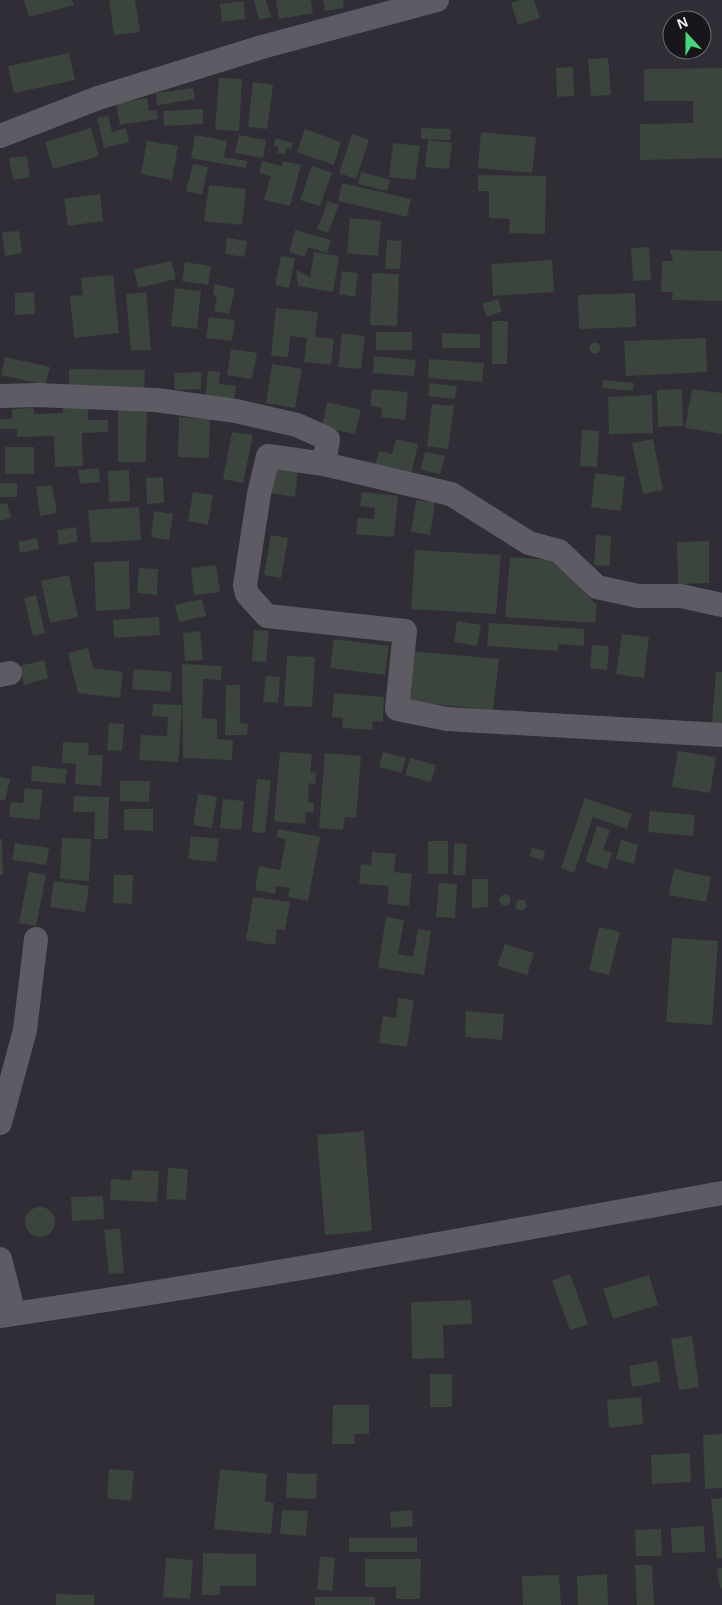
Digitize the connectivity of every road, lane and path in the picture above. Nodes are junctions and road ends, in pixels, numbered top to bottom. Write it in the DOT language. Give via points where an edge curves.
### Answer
graph roads {
  1 [pos="437,0"];
  2 [pos="0,136"];
  3 [pos="0,396"];
  4 [pos="324,464"];
  5 [pos="722,605"];
  6 [pos="722,735"];
  7 [pos="36,940"];
  8 [pos="0,1123"];
  9 [pos="722,1193"];
  10 [pos="0,1259"];
  11 [pos="7,1315"];
  1 -- 2 [label="street" via="243,52 98,98"];
  3 -- 4 [label="street" via="156,400 236,411 297,425 328,439"];
  4 -- 5 [label="street" via="451,494 529,543 559,551 597,587 638,596 681,596"];
  4 -- 6 [label="street" via="268,456 259,494 246,591 267,616 406,631 397,709 447,720"];
  7 -- 8 [label="street" via="25,1030"];
  9 -- 11 [label="street" via="405,1250"];
  10 -- 11 [label="street"];
}
